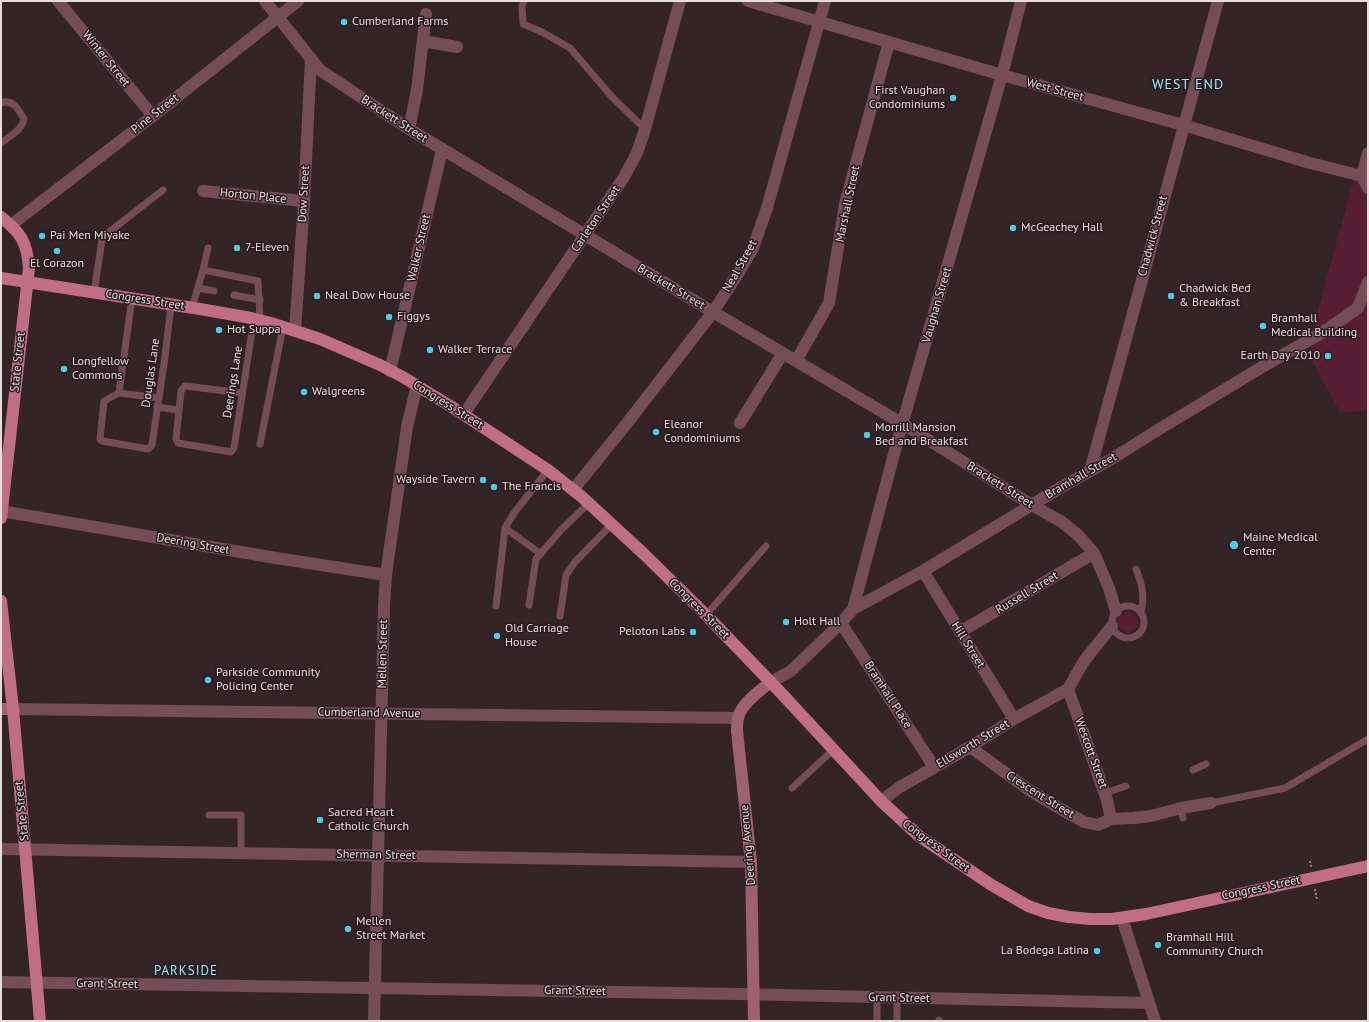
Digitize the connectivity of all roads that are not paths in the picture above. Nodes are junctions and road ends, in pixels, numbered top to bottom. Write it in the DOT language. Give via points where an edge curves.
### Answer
graph roads {
  1 [pos="58,1"];
  2 [pos="265,1"];
  3 [pos="298,1"];
  4 [pos="524,1"];
  5 [pos="680,1"];
  6 [pos="748,1"];
  7 [pos="825,1"];
  8 [pos="1021,1"];
  9 [pos="1218,1"];
  10 [pos="426,14"];
  11 [pos="278,17"];
  12 [pos="820,22"];
  13 [pos="423,41"];
  14 [pos="889,42"];
  15 [pos="457,47"];
  16 [pos="311,58"];
  17 [pos="1002,75"];
  18 [pos="1,103"];
  19 [pos="153,116"];
  20 [pos="1183,125"];
  21 [pos="409,129"];
  22 [pos="645,129"];
  23 [pos="1,143"];
  24 [pos="442,150"];
  25 [pos="1368,153"];
  26 [pos="1365,175"];
  27 [pos="1368,188"];
  28 [pos="163,190"];
  29 [pos="203,191"];
  30 [pos="304,201"];
  31 [pos="1,217"];
  32 [pos="11,225"];
  33 [pos="585,235"];
  34 [pos="208,248"];
  35 [pos="203,270"];
  36 [pos="1,278"];
  37 [pos="28,282"];
  38 [pos="1368,282"];
  39 [pos="198,288"];
  40 [pos="214,291"];
  41 [pos="94,293"];
  42 [pos="234,295"];
  43 [pos="132,298"];
  44 [pos="260,300"];
  45 [pos="171,305"];
  46 [pos="192,308"];
  47 [pos="713,312"];
  48 [pos="257,319"];
  49 [pos="283,327"];
  50 [pos="295,331"];
  51 [pos="783,353"];
  52 [pos="796,361"];
  53 [pos="390,370"];
  54 [pos="416,385"];
  55 [pos="242,393"];
  56 [pos="119,394"];
  57 [pos="159,398"];
  58 [pos="157,407"];
  59 [pos="179,410"];
  60 [pos="464,414"];
  61 [pos="740,423"];
  62 [pos="903,424"];
  63 [pos="260,444"];
  64 [pos="548,470"];
  65 [pos="1090,471"];
  66 [pos="573,490"];
  67 [pos="588,504"];
  68 [pos="1032,505"];
  69 [pos="1,513"];
  70 [pos="612,525"];
  71 [pos="505,528"];
  72 [pos="766,546"];
  73 [pos="1094,553"];
  74 [pos="541,554"];
  75 [pos="1136,569"];
  76 [pos="922,571"];
  77 [pos="386,575"];
  78 [pos="1,601"];
  79 [pos="529,605"];
  80 [pos="496,606"];
  81 [pos="853,609"];
  82 [pos="1116,611"];
  83 [pos="1141,612"];
  84 [pos="706,615"];
  85 [pos="560,616"];
  86 [pos="841,623"];
  87 [pos="1112,626"];
  88 [pos="960,632"];
  89 [pos="771,682"];
  90 [pos="1068,689"];
  91 [pos="7,709"];
  92 [pos="382,713"];
  93 [pos="738,718"];
  94 [pos="1014,719"];
  95 [pos="1368,739"];
  96 [pos="970,747"];
  97 [pos="833,750"];
  98 [pos="1206,764"];
  99 [pos="934,767"];
  100 [pos="1193,770"];
  101 [pos="1126,786"];
  102 [pos="792,788"];
  103 [pos="1105,793"];
  104 [pos="881,801"];
  105 [pos="1211,803"];
  106 [pos="209,815"];
  107 [pos="1111,819"];
  108 [pos="1,848"];
  109 [pos="26,849"];
  110 [pos="241,853"];
  111 [pos="378,855"];
  112 [pos="751,862"];
  113 [pos="1368,866"];
  114 [pos="1122,918"];
  115 [pos="1,982"];
  116 [pos="36,982"];
  117 [pos="376,988"];
  118 [pos="754,994"];
  119 [pos="877,997"];
  120 [pos="897,998"];
  121 [pos="1149,1003"];
  122 [pos="40,1021"];
  123 [pos="374,1021"];
  124 [pos="754,1021"];
  125 [pos="877,1021"];
  126 [pos="897,1021"];
  127 [pos="1155,1021"];
  1 -- 19 [label="street, Winter Street"];
  2 -- 11 [label="street, Brackett Street"];
  3 -- 11 [label="street, Pine Street"];
  4 -- 22 [label="lane" via="523,24 570,48 613,98"];
  5 -- 22 [label="street, Carleton Street"];
  6 -- 12 [label="street, West Street"];
  7 -- 12 [label="street, Neal Street"];
  8 -- 17 [label="street, Vaughan Street"];
  9 -- 20 [label="street, Chadwick Street"];
  10 -- 13 [label="street"];
  11 -- 16 [label="street, Brackett Street"];
  11 -- 19 [label="street, Pine Street"];
  12 -- 14 [label="street, West Street"];
  12 -- 47 [label="street, Neal Street" via="767,208 753,248"];
  13 -- 15 [label="street"];
  13 -- 21 [label="street"];
  14 -- 17 [label="street, West Street"];
  14 -- 52 [label="street, Marshall Street" via="845,204 829,303"];
  16 -- 21 [label="street, Brackett Street" via="320,70"];
  16 -- 30 [label="street, Dow Street"];
  17 -- 20 [label="street, West Street"];
  17 -- 62 [label="street, Vaughan Street"];
  18 -- 23 [label="lane" via="11,102 24,119 24,123"];
  19 -- 32 [label="street, Pine Street"];
  20 -- 26 [label="street, West Street" via="1310,163"];
  20 -- 65 [label="street, Chadwick Street"];
  21 -- 24 [label="street, Brackett Street"];
  22 -- 33 [label="street, Carleton Street" via="637,153 624,177"];
  24 -- 33 [label="street, Brackett Street"];
  24 -- 53 [label="street, Walker Street"];
  25 -- 26 [label="street"];
  26 -- 27 [label="street"];
  28 -- 41 [label="lane" via="104,236"];
  29 -- 30 [label="street, Horton Place"];
  30 -- 50 [label="street, Dow Street"];
  31 -- 32 [label="main road, State Street"];
  32 -- 37 [label="main road, State Street" via="25,244 28,254"];
  33 -- 47 [label="street, Brackett Street"];
  33 -- 60 [label="street, Carleton Street"];
  34 -- 35 [label="lane"];
  35 -- 39 [label="lane"];
  35 -- 44 [label="lane, Deerings Lane" via="258,280"];
  36 -- 37 [label="main road, Congress Street"];
  37 -- 41 [label="main road, Congress Street"];
  37 -- 69 [label="main road, State Street"];
  38 -- 65 [label="street, Bramhall Street" via="1358,308 1325,331"];
  39 -- 40 [label="lane"];
  39 -- 46 [label="lane"];
  41 -- 43 [label="main road, Congress Street"];
  42 -- 44 [label="lane"];
  43 -- 45 [label="main road, Congress Street"];
  43 -- 56 [label="lane"];
  44 -- 48 [label="lane, Deerings Lane"];
  45 -- 46 [label="main road, Congress Street"];
  45 -- 57 [label="lane, Douglas Lane"];
  46 -- 48 [label="main road, Congress Street"];
  47 -- 51 [label="street, Brackett Street"];
  47 -- 66 [label="street, Neal Street"];
  48 -- 49 [label="main road, Congress Street"];
  48 -- 55 [label="lane, Deerings Lane"];
  49 -- 50 [label="main road, Congress Street"];
  49 -- 63 [label="lane"];
  50 -- 53 [label="main road, Congress Street" via="342,348"];
  51 -- 52 [label="street, Brackett Street"];
  51 -- 61 [label="street"];
  52 -- 62 [label="street, Brackett Street"];
  53 -- 54 [label="main road, Congress Street"];
  54 -- 60 [label="main road, Congress Street"];
  54 -- 77 [label="street, Mellen Street" via="407,427"];
  55 -- 59 [label="lane" via="185,386 181,391"];
  55 -- 59 [label="lane, Deerings Lane" via="234,448 231,452 178,443 176,440"];
  56 -- 57 [label="lane"];
  56 -- 58 [label="lane, Douglas Lane" via="104,401 100,438 102,441 148,449 152,445"];
  57 -- 58 [label="lane, Douglas Lane"];
  58 -- 59 [label="lane"];
  60 -- 64 [label="main road, Congress Street"];
  62 -- 68 [label="street, Brackett Street"];
  62 -- 81 [label="street, Vaughan Street"];
  64 -- 66 [label="main road, Congress Street"];
  64 -- 71 [label="lane"];
  65 -- 68 [label="street, Bramhall Street"];
  66 -- 67 [label="main road, Congress Street"];
  67 -- 70 [label="main road, Congress Street"];
  67 -- 74 [label="lane"];
  68 -- 73 [label="street, Brackett Street" via="1062,522"];
  68 -- 76 [label="street, Bramhall Street"];
  69 -- 77 [label="street, Deering Street"];
  70 -- 84 [label="main road, Congress Street"];
  70 -- 85 [label="lane" via="575,562 566,575"];
  71 -- 74 [label="lane"];
  71 -- 80 [label="lane"];
  72 -- 84 [label="lane"];
  73 -- 82 [label="street, Brackett Street"];
  73 -- 88 [label="street, Russell Street"];
  74 -- 79 [label="lane" via="536,559"];
  75 -- 83 [label="lane" via="1141,581 1144,602"];
  76 -- 81 [label="street, Bramhall Street"];
  76 -- 88 [label="street, Hill Street"];
  77 -- 92 [label="street, Mellen Street"];
  78 -- 91 [label="main road, State Street"];
  81 -- 86 [label="street, Bramhall Street"];
  82 -- 83 [label="lane" via="1120,607 1131,606"];
  82 -- 87 [label="lane" via="1112,616"];
  83 -- 87 [label="lane" via="1144,626 1134,638 1118,636"];
  84 -- 89 [label="main road, Congress Street"];
  86 -- 89 [label="street, Bramhall Street" via="791,671"];
  86 -- 99 [label="street, Bramhall Place"];
  87 -- 90 [label="street" via="1084,661"];
  88 -- 94 [label="street, Hill Street"];
  89 -- 93 [label="main road" via="742,709"];
  89 -- 97 [label="main road, Congress Street"];
  90 -- 94 [label="street, Ellsworth Street"];
  90 -- 103 [label="street, Wescott Street"];
  91 -- 92 [label="street, Cumberland Avenue"];
  91 -- 109 [label="main road, State Street"];
  92 -- 93 [label="street, Cumberland Avenue"];
  92 -- 111 [label="street, Mellen Street"];
  93 -- 112 [label="main road, Deering Avenue" via="737,731"];
  94 -- 96 [label="street, Ellsworth Street"];
  95 -- 105 [label="lane" via="1285,788"];
  96 -- 99 [label="street, Ellsworth Street"];
  96 -- 107 [label="street, Crescent Street" via="1029,790 1084,822 1098,825"];
  97 -- 102 [label="lane"];
  97 -- 104 [label="main road, Congress Street"];
  98 -- 100 [label="lane"];
  99 -- 104 [label="street, Ellsworth Street"];
  101 -- 103 [label="lane"];
  103 -- 107 [label="street, Wescott Street"];
  104 -- 114 [label="main road, Congress Street" via="919,836 990,884 1028,906 1069,917"];
  105 -- 107 [label="street, Crescent Street" via="1182,813"];
  106 -- 110 [label="lane" via="241,815"];
  108 -- 109 [label="street, Sherman Street"];
  109 -- 110 [label="street, Sherman Street"];
  109 -- 116 [label="main road, State Street"];
  110 -- 111 [label="street, Sherman Street"];
  111 -- 112 [label="street, Sherman Street"];
  111 -- 117 [label="street, Mellen Street"];
  112 -- 118 [label="main road, Deering Avenue"];
  113 -- 114 [label="main road, Congress Street"];
  114 -- 121 [label="street"];
  115 -- 116 [label="street, Grant Street"];
  116 -- 117 [label="street, Grant Street"];
  116 -- 122 [label="main road, State Street"];
  117 -- 118 [label="street, Grant Street"];
  117 -- 123 [label="street, Mellen Street"];
  118 -- 119 [label="street, Grant Street"];
  118 -- 124 [label="main road, Deering Avenue"];
  119 -- 120 [label="street, Grant Street"];
  119 -- 125 [label="lane"];
  120 -- 121 [label="street, Grant Street"];
  120 -- 126 [label="lane"];
  121 -- 127 [label="street"];
}
